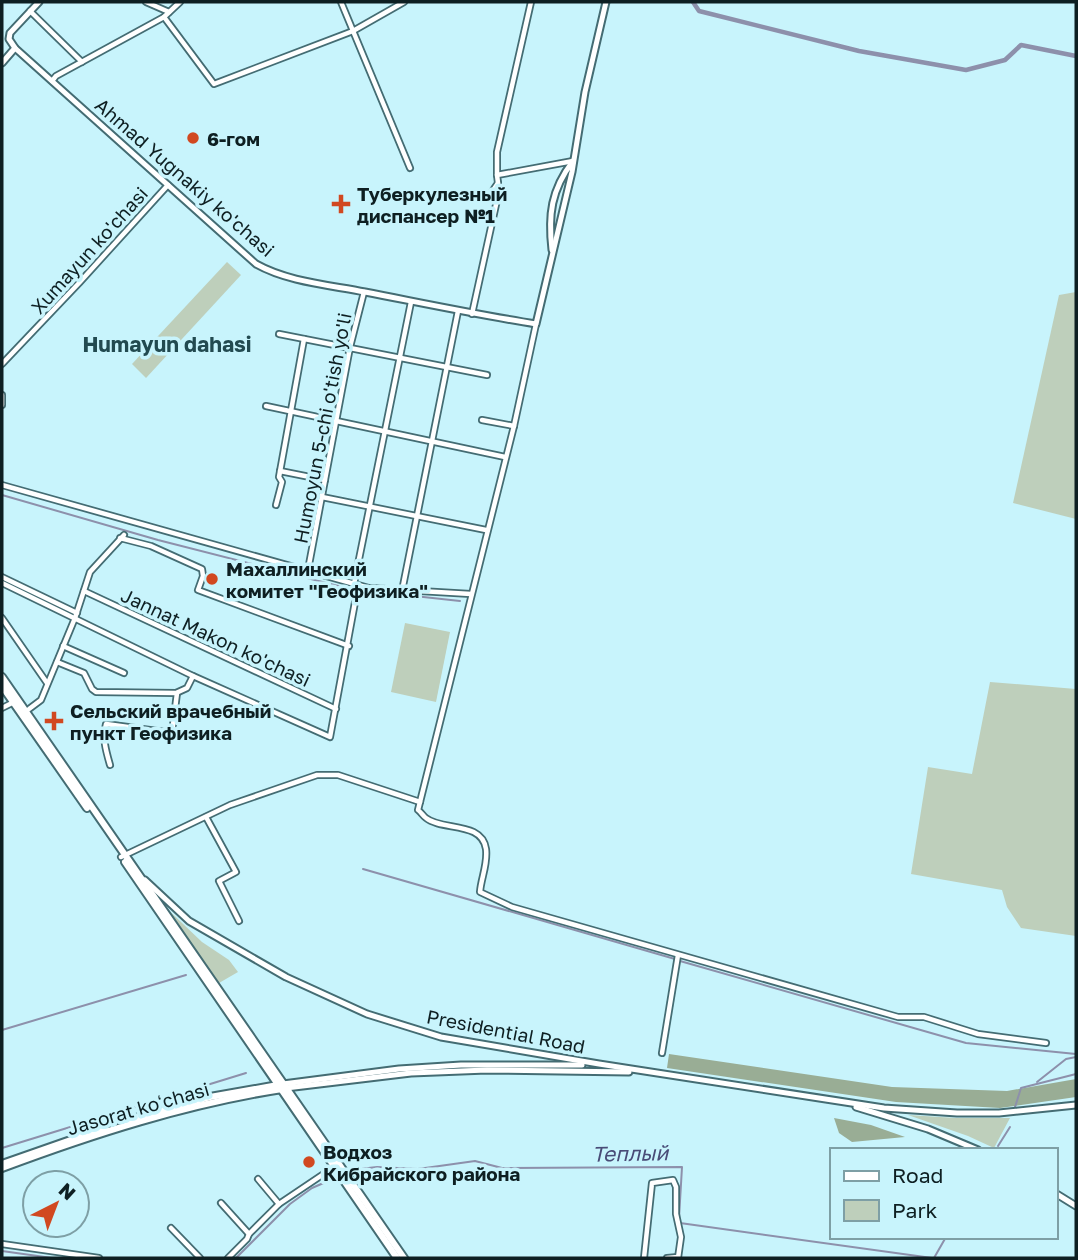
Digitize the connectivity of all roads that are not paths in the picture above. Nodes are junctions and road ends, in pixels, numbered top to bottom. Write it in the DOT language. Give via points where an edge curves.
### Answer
graph roads {
  1 [pos="39,2"];
  2 [pos="146,2"];
  3 [pos="180,2"];
  4 [pos="341,2"];
  5 [pos="404,2"];
  6 [pos="531,2"];
  7 [pos="606,2"];
  8 [pos="30,12"];
  9 [pos="169,12"];
  10 [pos="164,17"];
  11 [pos="353,31"];
  12 [pos="15,48"];
  13 [pos="82,62"];
  14 [pos="2,63"];
  15 [pos="52,80"];
  16 [pos="573,161"];
  17 [pos="410,168"];
  18 [pos="497,175"];
  19 [pos="498,183"];
  20 [pos="168,185"];
  21 [pos="470,195"];
  22 [pos="553,254"];
  23 [pos="363,292"];
  24 [pos="411,302"];
  25 [pos="458,311"];
  26 [pos="472,314"];
  27 [pos="536,324"];
  28 [pos="279,334"];
  29 [pos="304,339"];
  30 [pos="350,347"];
  31 [pos="398,356"];
  32 [pos="2,364"];
  33 [pos="446,365"];
  34 [pos="487,375"];
  35 [pos="2,395"];
  36 [pos="2,405"];
  37 [pos="265,406"];
  38 [pos="290,412"];
  39 [pos="482,420"];
  40 [pos="336,422"];
  41 [pos="514,426"];
  42 [pos="384,432"];
  43 [pos="430,441"];
  44 [pos="505,457"];
  45 [pos="280,471"];
  46 [pos="325,480"];
  47 [pos="2,485"];
  48 [pos="321,497"];
  49 [pos="276,505"];
  50 [pos="369,507"];
  51 [pos="415,517"];
  52 [pos="486,530"];
  53 [pos="308,570"];
  54 [pos="2,577"];
  55 [pos="2,583"];
  56 [pos="356,585"];
  57 [pos="84,591"];
  58 [pos="402,591"];
  59 [pos="471,594"];
  60 [pos="76,616"];
  61 [pos="2,618"];
  62 [pos="63,646"];
  63 [pos="349,646"];
  64 [pos="57,662"];
  65 [pos="124,673"];
  66 [pos="193,676"];
  67 [pos="2,677"];
  68 [pos="48,684"];
  69 [pos="2,686"];
  70 [pos="177,692"];
  71 [pos="15,701"];
  72 [pos="2,708"];
  73 [pos="29,709"];
  74 [pos="336,709"];
  75 [pos="104,732"];
  76 [pos="75,737"];
  77 [pos="110,765"];
  78 [pos="419,802"];
  79 [pos="206,817"];
  80 [pos="123,856"];
  81 [pos="134,867"];
  82 [pos="239,921"];
  83 [pos="678,955"];
  84 [pos="1046,1044"];
  85 [pos="662,1053"];
  86 [pos="599,1064"];
  87 [pos="650,1072"];
  88 [pos="282,1087"];
  89 [pos="833,1100"];
  90 [pos="1076,1105"];
  91 [pos="973,1148"];
  92 [pos="2,1166"];
  93 [pos="334,1167"];
  94 [pos="258,1179"];
  95 [pos="1057,1194"];
  96 [pos="221,1203"];
  97 [pos="279,1204"];
  98 [pos="1076,1206"];
  99 [pos="171,1228"];
  100 [pos="249,1234"];
  101 [pos="2,1244"];
  102 [pos="678,1257"];
  103 [pos="99,1258"];
  104 [pos="200,1258"];
  105 [pos="228,1258"];
  106 [pos="397,1258"];
  107 [pos="404,1258"];
  108 [pos="644,1258"];
  109 [pos="667,1258"];
  1 -- 8 [label="street"];
  2 -- 9 [label="street"];
  3 -- 9 [label="street"];
  4 -- 11 [label="street"];
  5 -- 11 [label="street"];
  6 -- 18 [label="street" via="497,152"];
  7 -- 16 [label="street"];
  8 -- 12 [label="street, Ahmad Yugnakiy ko'chasi" via="9,33"];
  8 -- 13 [label="street"];
  9 -- 10 [label="street"];
  10 -- 11 [label="street" via="214,84"];
  10 -- 13 [label="street"];
  11 -- 17 [label="street"];
  12 -- 14 [label="street"];
  12 -- 15 [label="street, Ahmad Yugnakiy ko'chasi"];
  13 -- 15 [label="street"];
  15 -- 20 [label="street, Ahmad Yugnakiy ko'chasi"];
  16 -- 18 [label="street"];
  16 -- 22 [label="street"];
  16 -- 22 [label="street" via="557,188 550,216"];
  18 -- 19 [label="street"];
  19 -- 21 [label="street" via="489,196"];
  19 -- 26 [label="street"];
  20 -- 23 [label="street, Ahmad Yugnakiy ko'chasi" via="262,267"];
  20 -- 32 [label="street, Xumayun ko'chasi"];
  22 -- 27 [label="street"];
  23 -- 24 [label="street, Ahmad Yugnakiy ko'chasi"];
  23 -- 30 [label="street, Humoyun 5-chi o'tish yo'li"];
  24 -- 25 [label="street, Ahmad Yugnakiy ko'chasi"];
  24 -- 31 [label="street"];
  25 -- 26 [label="street, Ahmad Yugnakiy ko'chasi"];
  25 -- 33 [label="street"];
  26 -- 27 [label="street, Ahmad Yugnakiy ko'chasi"];
  27 -- 41 [label="street"];
  28 -- 29 [label="street"];
  29 -- 30 [label="street"];
  29 -- 38 [label="street"];
  30 -- 31 [label="street"];
  30 -- 40 [label="street, Humoyun 5-chi o'tish yo'li"];
  31 -- 33 [label="street"];
  31 -- 42 [label="street"];
  33 -- 34 [label="street"];
  33 -- 43 [label="street"];
  35 -- 36 [label="street"];
  37 -- 38 [label="street"];
  38 -- 40 [label="street"];
  38 -- 45 [label="street"];
  39 -- 41 [label="street"];
  40 -- 42 [label="street"];
  40 -- 46 [label="street, Humoyun 5-chi o'tish yo'li"];
  41 -- 44 [label="street"];
  42 -- 43 [label="street"];
  42 -- 50 [label="street"];
  43 -- 44 [label="street"];
  43 -- 51 [label="street"];
  44 -- 52 [label="street"];
  45 -- 46 [label="street"];
  45 -- 49 [label="street"];
  46 -- 48 [label="street, Humoyun 5-chi o'tish yo'li"];
  47 -- 53 [label="street"];
  48 -- 50 [label="street"];
  48 -- 53 [label="street, Humoyun 5-chi o'tish yo'li"];
  50 -- 51 [label="street"];
  50 -- 56 [label="street"];
  51 -- 52 [label="street"];
  51 -- 58 [label="street"];
  52 -- 59 [label="street"];
  53 -- 56 [label="street"];
  54 -- 60 [label="street"];
  55 -- 60 [label="street"];
  56 -- 58 [label="street"];
  56 -- 63 [label="street"];
  57 -- 60 [label="street"];
  57 -- 63 [label="street" via="93,567 122,536 202,569 198,590"];
  57 -- 74 [label="street, Jannat Makon ko'chasi"];
  58 -- 59 [label="street"];
  59 -- 78 [label="street"];
  60 -- 62 [label="street"];
  60 -- 66 [label="street"];
  61 -- 68 [label="street"];
  62 -- 64 [label="street"];
  62 -- 65 [label="street"];
  63 -- 74 [label="street"];
  64 -- 68 [label="street"];
  64 -- 70 [label="street" via="84,673 94,691"];
  66 -- 70 [label="street" via="187,688"];
  66 -- 74 [label="street" via="330,737"];
  67 -- 71 [label="main road"];
  68 -- 73 [label="street" via="41,700"];
  69 -- 71 [label="main road"];
  70 -- 75 [label="street" via="172,733 109,723"];
  71 -- 72 [label="street"];
  71 -- 80 [label="main road"];
  75 -- 76 [label="street"];
  75 -- 77 [label="street"];
  78 -- 79 [label="street" via="327,774 270,790"];
  78 -- 83 [label="street" via="418,810 427,819 474,832 482,839 486,863 480,892 512,907"];
  79 -- 80 [label="street"];
  79 -- 82 [label="street" via="236,872 219,881"];
  80 -- 81 [label="main road"];
  80 -- 88 [label="main road"];
  81 -- 86 [label="street, Presidential Road" via="200,928 349,1007 441,1037"];
  81 -- 88 [label="main road"];
  83 -- 84 [label="street" via="898,1017 924,1017 978,1034"];
  83 -- 85 [label="street"];
  86 -- 87 [label="street, Presidential Road"];
  86 -- 88 [label="street" via="434,1067"];
  87 -- 88 [label="street" via="436,1072"];
  87 -- 89 [label="street, Presidential Road"];
  88 -- 92 [label="main road, Jasorat koʻchasi" via="165,1114"];
  88 -- 93 [label="main road"];
  88 -- 107 [label="main road"];
  89 -- 90 [label="street, Presidential Road" via="957,1113"];
  89 -- 91 [label="street, Presidential Road"];
  93 -- 97 [label="street"];
  93 -- 106 [label="main road"];
  94 -- 97 [label="street"];
  95 -- 98 [label="street"];
  96 -- 100 [label="street"];
  97 -- 100 [label="street"];
  99 -- 104 [label="street"];
  100 -- 105 [label="street"];
  101 -- 103 [label="street"];
  102 -- 108 [label="street" via="681,1237 673,1180 654,1181"];
  102 -- 109 [label="street"];
}
